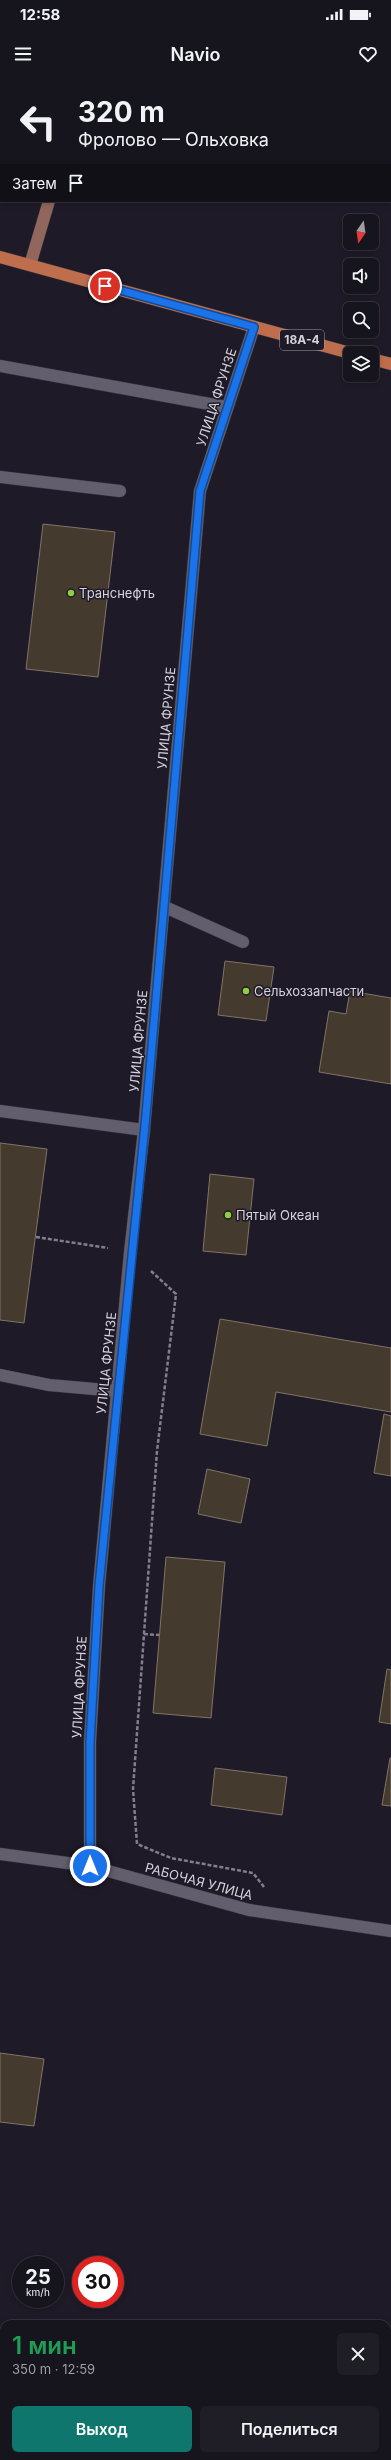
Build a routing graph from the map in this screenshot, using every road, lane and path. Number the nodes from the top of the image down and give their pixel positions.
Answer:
1 (49, 202) edge
2 (0, 257) edge
3 (30, 265) junction
4 (254, 327) junction
5 (343, 351) edge
6 (379, 361) edge
7 (391, 364) edge
8 (0, 366) edge
9 (226, 407) junction
10 (0, 477) edge
11 (120, 491) dead end
12 (165, 907) junction
13 (243, 942) dead end
14 (0, 1111) edge
15 (144, 1130) junction
16 (36, 1237) dead end
17 (130, 1252) junction
18 (0, 1374) edge
19 (117, 1391) junction
20 (144, 1634) junction
21 (159, 1635) dead end
22 (0, 1854) edge
23 (90, 1866) junction
24 (284, 1915) junction
25 (391, 1931) edge

1 - 3 street
2 - 3 main road, 18А-4
3 - 4 main road, 18А-4
4 - 5 main road, 18А-4
4 - 9 street, УЛИЦА ФРУНЗЕ
6 - 7 main road
8 - 9 street
9 - 12 street, УЛИЦА ФРУНЗЕ
10 - 11 street
12 - 13 street
12 - 15 street, УЛИЦА ФРУНЗЕ
14 - 15 street
15 - 17 street, УЛИЦА ФРУНЗЕ
16 - 17 path
17 - 19 street, УЛИЦА ФРУНЗЕ
17 - 20 path
18 - 19 street
19 - 23 street, УЛИЦА ФРУНЗЕ
20 - 21 path
20 - 24 path
22 - 23 street, РАБОЧАЯ УЛИЦА
23 - 24 street, РАБОЧАЯ УЛИЦА
24 - 25 street, РАБОЧАЯ УЛИЦА

